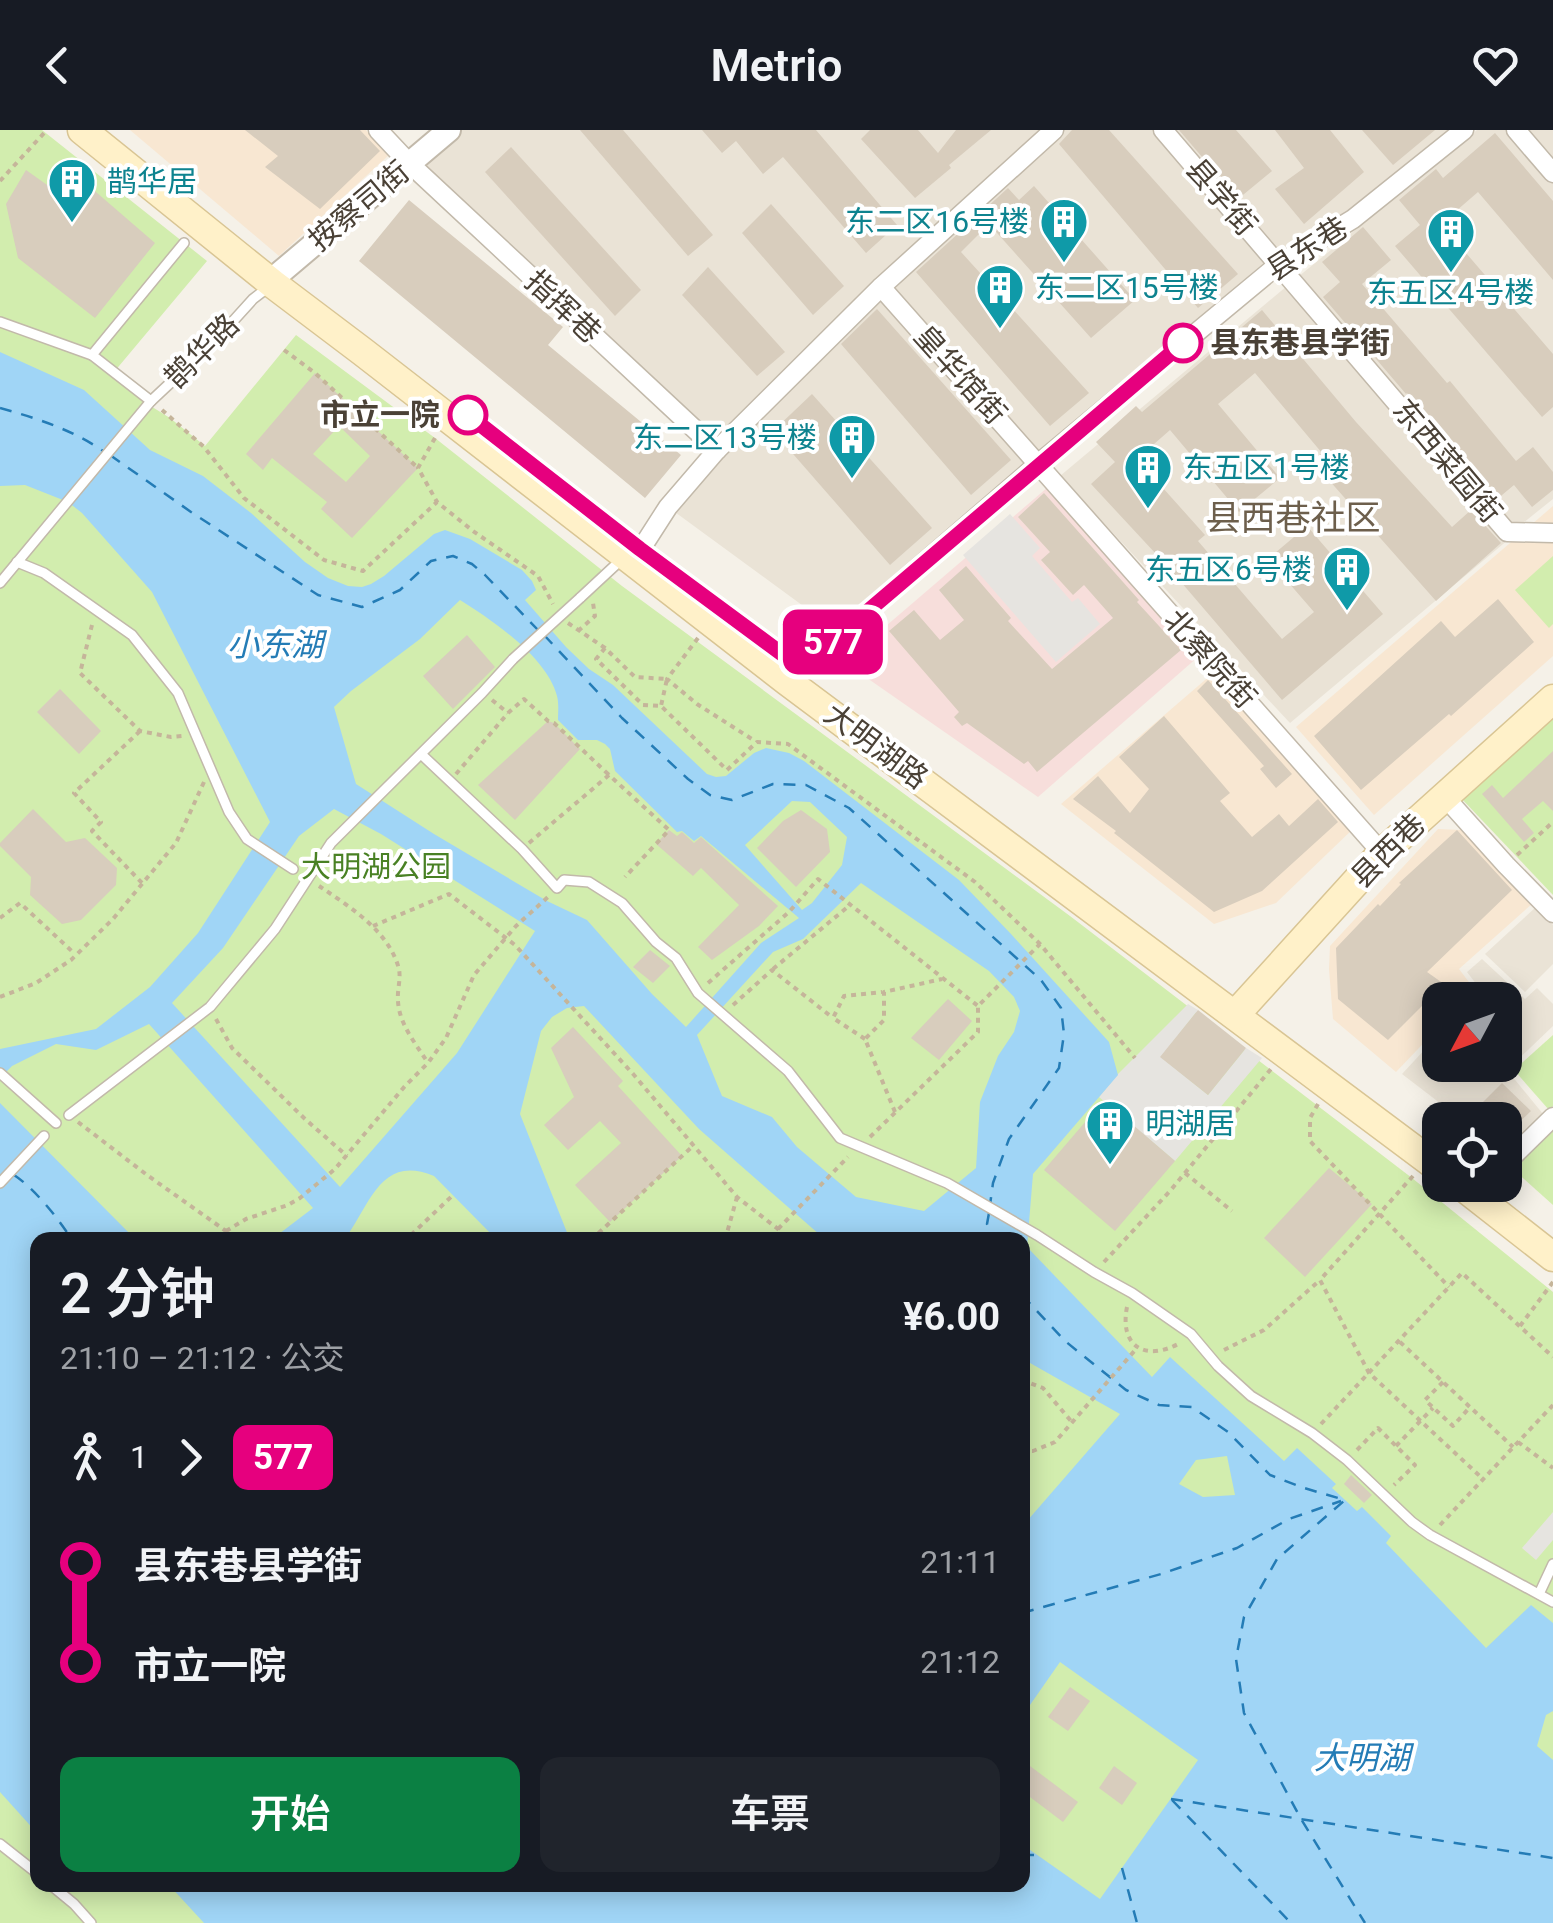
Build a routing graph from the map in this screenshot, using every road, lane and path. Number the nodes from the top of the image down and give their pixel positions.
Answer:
1 (82, 130) edge
2 (106, 130) edge
3 (378, 130) edge
4 (449, 130) edge
5 (1054, 130) edge
6 (1163, 130) edge
7 (1464, 130) edge
8 (1516, 130) edge
9 (45, 132) dead end
10 (409, 163) junction
11 (1553, 173) edge
12 (0, 182) edge
13 (184, 243) dead end
14 (1279, 264) junction
15 (274, 281) junction
16 (881, 287) junction
17 (0, 322) edge
18 (284, 350) dead end
19 (92, 355) junction
20 (151, 401) junction
21 (436, 438) dead end
22 (717, 450) junction
23 (1038, 464) junction
24 (418, 468) junction
25 (437, 502) junction
26 (1553, 533) edge
27 (633, 553) junction
28 (18, 562) junction
29 (0, 583) edge
30 (591, 588) junction
31 (546, 595) dead end
32 (96, 609) junction
33 (564, 618) dead end
34 (578, 632) junction
35 (698, 638) dead end
36 (605, 648) junction
37 (627, 671) junction
38 (794, 675) junction
39 (616, 680) junction
40 (666, 680) junction
41 (482, 693) junction
42 (1553, 699) edge
43 (660, 706) junction
44 (508, 712) junction
45 (140, 730) junction
46 (196, 734) junction
47 (757, 742) junction
48 (421, 754) junction
49 (211, 767) junction
50 (609, 774) junction
51 (449, 782) junction
52 (1444, 796) junction
53 (1553, 822) edge
54 (522, 850) junction
55 (1382, 854) junction
56 (1506, 865) junction
57 (294, 869) dead end
58 (308, 878) junction
59 (625, 878) dead end
60 (142, 883) junction
61 (549, 896) dead end
62 (850, 905) junction
63 (1553, 912) edge
64 (0, 918) edge
65 (373, 926) junction
66 (505, 937) junction
67 (1040, 944) junction
68 (76, 955) junction
69 (772, 970) junction
70 (942, 980) junction
71 (884, 992) junction
72 (699, 994) junction
73 (0, 997) edge
74 (978, 1006) junction
75 (210, 1007) junction
76 (1240, 1010) junction
77 (723, 1014) junction
78 (834, 1018) junction
79 (865, 1038) junction
80 (1135, 1058) dead end
81 (428, 1063) junction
82 (1273, 1066) dead end
83 (0, 1073) edge
84 (1318, 1102) dead end
85 (895, 1112) junction
86 (68, 1114) joint
87 (1553, 1117) edge
88 (56, 1123) dead end
89 (44, 1136) dead end
90 (1422, 1138) edge
91 (694, 1145) junction
92 (860, 1147) junction
93 (1522, 1147) edge
94 (346, 1156) junction
95 (837, 1166) dead end
96 (1422, 1166) edge
97 (1185, 1172) junction
98 (1422, 1176) edge
99 (0, 1183) edge
100 (452, 1196) dead end
101 (738, 1197) junction
102 (1482, 1202) edge
103 (1509, 1202) edge
104 (1232, 1211) dead end
105 (1380, 1213) junction
106 (778, 1229) junction
107 (226, 1231) joint
108 (414, 1232) edge
109 (600, 1232) edge
110 (727, 1232) edge
111 (780, 1232) edge
112 (1553, 1238) edge
113 (1553, 1258) edge
114 (1094, 1272) junction
115 (1320, 1280) junction
116 (1553, 1282) edge
117 (1449, 1287) junction
118 (1132, 1293) junction
119 (1520, 1326) junction
120 (1191, 1334) junction
121 (1399, 1341) junction
122 (1137, 1348) junction
123 (1210, 1357) junction
124 (1553, 1357) edge
125 (1369, 1373) junction
126 (1442, 1382) junction
127 (1030, 1383) edge
128 (1553, 1405) edge
129 (1434, 1408) junction
130 (1470, 1408) junction
131 (1420, 1421) junction
132 (1072, 1422) junction
133 (1312, 1434) junction
134 (1516, 1445) junction
135 (1396, 1446) junction
136 (1030, 1450) edge
137 (1347, 1460) junction
138 (1553, 1468) edge
139 (1484, 1480) junction
140 (1384, 1496) junction
141 (1430, 1535) junction
142 (1553, 1564) edge
143 (1539, 1594) junction
144 (1553, 1602) edge
145 (0, 1844) edge
146 (30, 1868) edge
147 (59, 1892) edge
148 (91, 1923) edge

1 - 15 main road, 大明湖路
2 - 15 main road, 大明湖路
3 - 10 street, 指挥巷
4 - 10 street, 按察司街
5 - 16 street
6 - 14 street, 县学街
7 - 14 street, 县东巷
8 - 11 street
9 - 12 path
10 - 15 street, 按察司街
10 - 22 street, 指挥巷
13 - 19 lane
14 - 23 street, 县东巷
14 - 26 street, 东西菜园街
15 - 20 lane, 鹊华路
15 - 27 main road, 大明湖路
16 - 22 street
16 - 23 street, 皇华馆街
17 - 19 lane
18 - 24 path
19 - 20 lane
20 - 25 path
20 - 28 lane, 鹊华路
21 - 24 path
22 - 27 street
23 - 38 street, 县东巷
23 - 55 street, 北察院街
24 - 25 path
25 - 31 path
27 - 30 lane
27 - 38 main road, 大明湖路
28 - 29 lane
28 - 32 lane
30 - 34 path
30 - 41 lane, bridge
32 - 45 path
32 - 46 lane
33 - 34 path
34 - 36 path
35 - 40 path
36 - 37 path
36 - 39 path
37 - 39 path
37 - 40 path
38 - 76 main road, 大明湖路
39 - 43 path
40 - 43 path
40 - 47 path
41 - 44 path
41 - 48 lane
42 - 52 main road, 县西巷
43 - 47 path
44 - 50 path
44 - 51 path
45 - 46 path
45 - 60 path
46 - 49 lane
47 - 67 path
48 - 51 lane
48 - 58 lane
49 - 57 lane
49 - 60 path
50 - 54 path
50 - 59 path
51 - 54 lane
52 - 55 main road, 县西巷
52 - 56 street
53 - 56 path
54 - 72 lane
55 - 76 main road, 县西巷
56 - 63 street
58 - 65 path
58 - 75 lane
60 - 68 path
61 - 66 path
62 - 69 path
62 - 70 path
62 - 72 path
64 - 68 path
65 - 66 path
65 - 81 path
66 - 81 path
66 - 91 path
67 - 74 path
67 - 80 path
68 - 73 path
69 - 77 path
69 - 78 path
70 - 71 path
70 - 74 path
71 - 78 path
71 - 79 path
72 - 77 lane
74 - 85 path
75 - 86 lane
75 - 94 path
76 - 90 main road, 大明湖路
76 - 96 main road, 大明湖路
77 - 92 lane
78 - 79 path
79 - 85 path
81 - 94 path
82 - 97 path
83 - 88 lane
84 - 105 path
85 - 92 path
86 - 107 path
87 - 93 street
89 - 99 lane
91 - 101 path
91 - 109 path
92 - 114 lane
94 - 107 path
95 - 106 path
97 - 104 path
97 - 114 path
98 - 105 path
100 - 108 path
101 - 106 path
101 - 110 path
102 - 113 main road
103 - 112 main road
105 - 115 path
105 - 117 path
106 - 111 path
114 - 118 lane
115 - 123 path
115 - 125 path
116 - 119 path
117 - 119 path
117 - 121 path
118 - 120 lane
118 - 122 path
119 - 124 path
120 - 122 path
120 - 123 lane
121 - 125 path
121 - 126 path
122 - 132 path
123 - 133 lane
125 - 131 path
125 - 133 path
126 - 129 path
126 - 130 path
127 - 132 path
128 - 134 path
129 - 130 path
129 - 131 path
130 - 134 path
131 - 135 path
131 - 139 path
132 - 136 path
133 - 137 lane
134 - 138 path
134 - 139 path
135 - 137 path
135 - 140 path
137 - 140 lane
139 - 141 path
140 - 141 lane
141 - 143 lane
142 - 143 lane
143 - 144 lane
145 - 146 lane
147 - 148 lane

